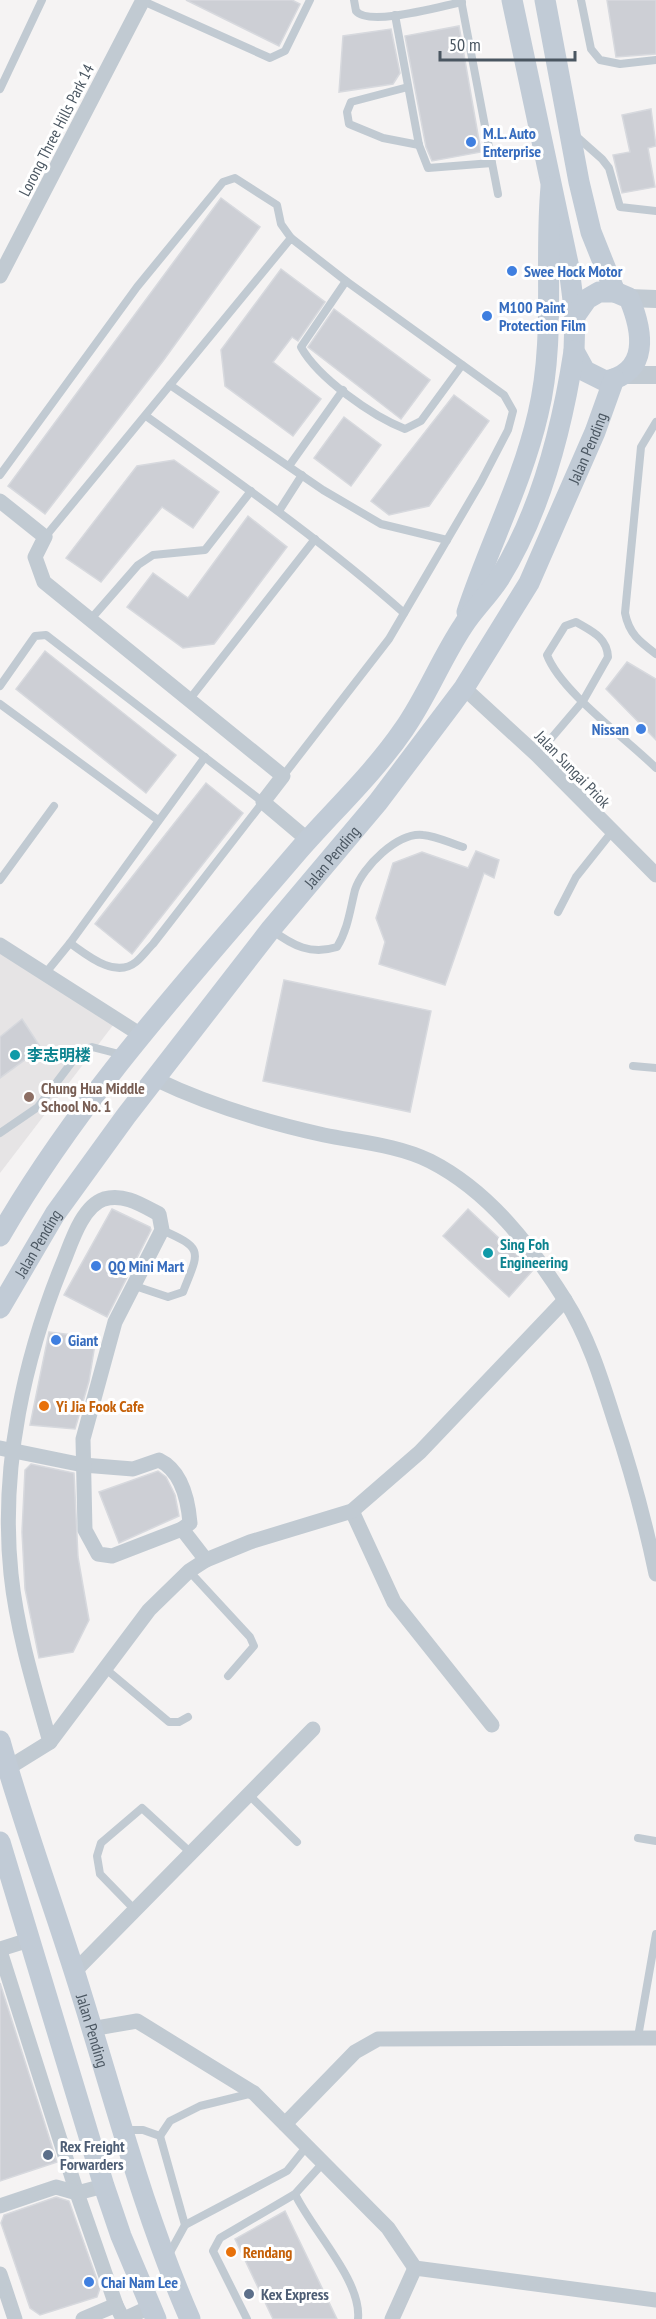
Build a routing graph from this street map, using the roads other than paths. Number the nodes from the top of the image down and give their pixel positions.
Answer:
1 (42, 0) edge
2 (143, 0) edge
3 (310, 0) edge
4 (354, 0) edge
5 (512, 0) edge
6 (545, 0) edge
7 (581, 0) edge
8 (461, 1) edge
9 (395, 15) junction
10 (656, 60) edge
11 (408, 87) junction
12 (0, 89) edge
13 (570, 132) junction
14 (419, 146) junction
15 (492, 163) junction
16 (551, 187) junction
17 (498, 194) dead end
18 (656, 211) edge
19 (291, 238) junction
20 (2, 269) edge
21 (346, 281) junction
22 (622, 295) junction
23 (656, 299) edge
24 (575, 315) junction
25 (574, 351) junction
26 (462, 365) junction
27 (656, 375) edge
28 (620, 377) junction
29 (170, 385) junction
30 (343, 390) junction
31 (146, 416) junction
32 (656, 422) edge
33 (289, 466) junction
34 (0, 475) edge
35 (302, 475) junction
36 (251, 491) junction
37 (0, 501) edge
38 (279, 511) junction
39 (45, 537) junction
40 (315, 539) junction
41 (447, 540) junction
42 (404, 613) junction
43 (90, 620) junction
44 (462, 626) junction
45 (656, 654) edge
46 (0, 686) edge
47 (464, 688) junction
48 (189, 700) junction
49 (583, 701) junction
50 (0, 704) edge
51 (537, 755) junction
52 (205, 757) junction
53 (656, 768) edge
54 (284, 776) junction
55 (263, 802) junction
56 (54, 806) dead end
57 (158, 820) junction
58 (611, 832) junction
59 (308, 840) junction
60 (463, 847) dead end
61 (655, 873) edge
62 (0, 880) edge
63 (558, 912) dead end
64 (271, 929) junction
65 (70, 943) junction
66 (0, 945) edge
67 (44, 975) junction
68 (141, 1035) junction
69 (124, 1055) junction
70 (633, 1066) dead end
71 (656, 1068) edge
72 (155, 1079) junction
73 (0, 1133) edge
74 (65, 1200) junction
75 (85, 1218) junction
76 (162, 1230) junction
77 (0, 1236) edge
78 (135, 1286) junction
79 (565, 1300) junction
80 (0, 1308) edge
81 (6, 1449) edge
82 (83, 1465) junction
83 (352, 1511) junction
84 (182, 1529) junction
85 (206, 1560) junction
86 (189, 1571) junction
87 (656, 1574) edge
88 (107, 1670) junction
89 (228, 1676) dead end
90 (188, 1717) dead end
91 (492, 1725) dead end
92 (313, 1729) dead end
93 (0, 1741) edge
94 (50, 1742) junction
95 (8, 1768) junction
96 (249, 1795) junction
97 (638, 1838) dead end
98 (656, 1840) edge
99 (0, 1842) edge
100 (297, 1842) dead end
101 (191, 1853) junction
102 (135, 1910) junction
103 (656, 1934) edge
104 (29, 1940) junction
105 (0, 1950) edge
106 (74, 1972) junction
107 (91, 2030) junction
108 (638, 2037) junction
109 (656, 2038) edge
110 (254, 2093) junction
111 (285, 2124) junction
112 (121, 2131) junction
113 (160, 2136) junction
114 (307, 2146) junction
115 (324, 2163) junction
116 (104, 2186) junction
117 (77, 2193) junction
118 (295, 2194) junction
119 (0, 2206) edge
120 (185, 2225) junction
121 (165, 2262) junction
122 (415, 2268) junction
123 (0, 2274) edge
124 (656, 2300) edge
125 (116, 2305) junction
126 (153, 2313) edge
127 (15, 2319) edge
128 (83, 2319) edge
129 (124, 2319) edge
130 (190, 2319) edge
131 (247, 2319) edge
132 (358, 2319) edge
133 (392, 2319) edge

1 - 12 lane
2 - 3 lane
2 - 20 street, Lorong Three Hills Park 14
4 - 9 lane
5 - 16 main road
6 - 13 main road
7 - 10 lane
8 - 9 lane
8 - 15 lane
9 - 11 lane
11 - 14 lane
11 - 14 lane
13 - 18 lane
13 - 22 main road
14 - 15 lane
15 - 17 lane
16 - 24 main road
16 - 44 main road
19 - 21 lane
19 - 29 lane
19 - 34 lane
21 - 26 lane
21 - 30 lane
22 - 23 street
22 - 24 main road
22 - 28 main road
24 - 25 main road
25 - 28 main road
25 - 44 main road, Jalan Pending
26 - 30 lane
26 - 41 lane
27 - 28 street
28 - 47 main road, Jalan Pending
29 - 31 lane
29 - 33 lane
30 - 33 lane
31 - 36 lane
31 - 39 lane
32 - 45 lane
33 - 35 lane
35 - 38 lane
35 - 41 lane
36 - 38 lane
36 - 43 lane
37 - 39 street
38 - 40 lane
39 - 43 street
40 - 42 lane
40 - 48 lane
41 - 42 lane
42 - 54 lane
43 - 48 street
44 - 59 main road, Jalan Pending
46 - 52 lane
47 - 51 street, Jalan Sungai Priok
47 - 64 main road, Jalan Pending
48 - 54 street
49 - 49 lane
49 - 51 lane
49 - 53 lane
50 - 57 lane
51 - 58 street, Jalan Sungai Priok
52 - 55 lane
52 - 57 lane
54 - 55 street
55 - 59 street
55 - 65 lane
56 - 62 lane
57 - 65 lane
58 - 61 street, Jalan Sungai Priok
58 - 63 lane
59 - 68 main road, Jalan Pending
60 - 64 lane
64 - 72 main road, Jalan Pending
65 - 67 lane
66 - 67 street
67 - 68 street
68 - 69 main road, Jalan Pending
69 - 73 lane
69 - 77 main road, Jalan Pending
70 - 71 lane
72 - 74 main road, Jalan Pending
72 - 79 street
74 - 75 street
74 - 80 main road, Jalan Pending
75 - 76 street
75 - 81 street
76 - 78 street
76 - 78 lane
78 - 82 street
79 - 83 street
79 - 87 street
81 - 82 street
81 - 94 street
82 - 84 street
82 - 84 street
83 - 85 street
83 - 91 street
84 - 85 street
85 - 86 street
86 - 88 street
86 - 89 lane
88 - 90 lane
88 - 94 street
92 - 96 street
93 - 95 main road, Jalan Pending
94 - 95 street
95 - 106 main road, Jalan Pending
96 - 100 lane
96 - 101 street
97 - 98 lane
99 - 104 main road, Jalan Pending
101 - 102 street
101 - 102 lane
102 - 106 street
103 - 108 lane
104 - 105 street
104 - 116 main road, Jalan Pending
105 - 117 street
106 - 107 main road, Jalan Pending
107 - 110 street
107 - 112 main road, Jalan Pending
108 - 109 street
108 - 111 street
110 - 111 street
110 - 113 lane
111 - 114 street
112 - 113 lane
112 - 121 main road, Jalan Pending
113 - 120 lane
114 - 115 street
114 - 120 lane
115 - 118 lane
115 - 122 street
116 - 117 street
116 - 126 main road, Jalan Pending
117 - 119 street
117 - 125 street
118 - 131 lane
118 - 132 lane
120 - 121 lane
121 - 130 main road, Jalan Pending
122 - 124 street
122 - 133 street
123 - 127 street
125 - 128 street
125 - 129 street
126 - 129 street

